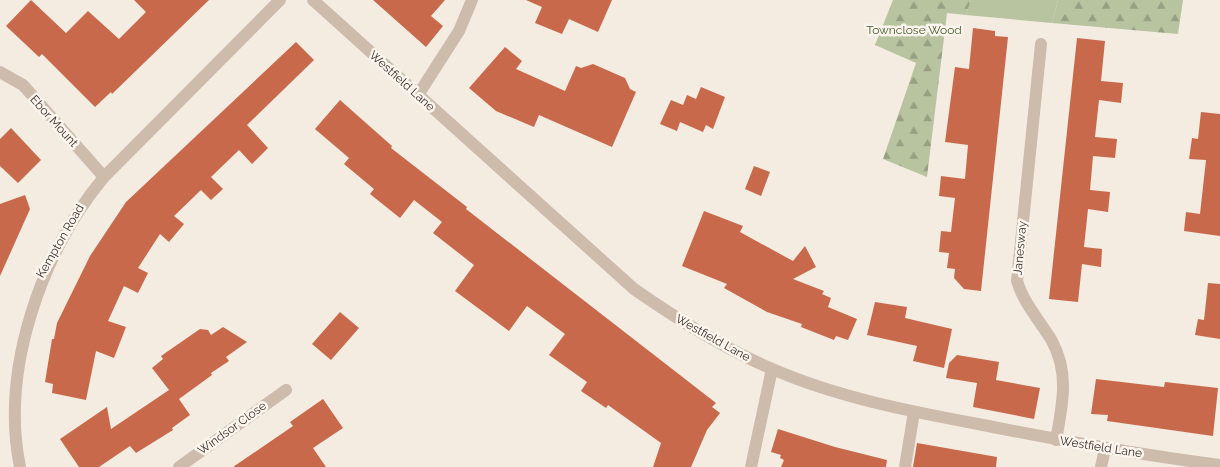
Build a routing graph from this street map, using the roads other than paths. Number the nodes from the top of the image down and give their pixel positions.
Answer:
1 (280, 0) edge
2 (313, 0) edge
3 (472, 0) edge
4 (1041, 44) dead end
5 (0, 72) edge
6 (418, 95) junction
7 (104, 177) junction
8 (772, 369) junction
9 (286, 390) dead end
10 (914, 412) junction
11 (1056, 440) junction
12 (1105, 449) junction
13 (1220, 465) edge
14 (20, 467) edge
15 (179, 467) edge
16 (751, 467) edge
17 (905, 467) edge
18 (1101, 467) edge

1 - 7 street, Kempton Road
2 - 6 street, Westfield Lane
3 - 6 street
4 - 11 street, Janesway
5 - 7 street, Ebor Mount
6 - 8 street, Westfield Lane
7 - 14 street, Kempton Road
8 - 10 street, Westfield Lane
8 - 16 street
9 - 15 street, Windsor Close
10 - 11 street, Westfield Lane
10 - 17 street
11 - 12 street, Westfield Lane
12 - 13 street, Westfield Lane
12 - 18 street

